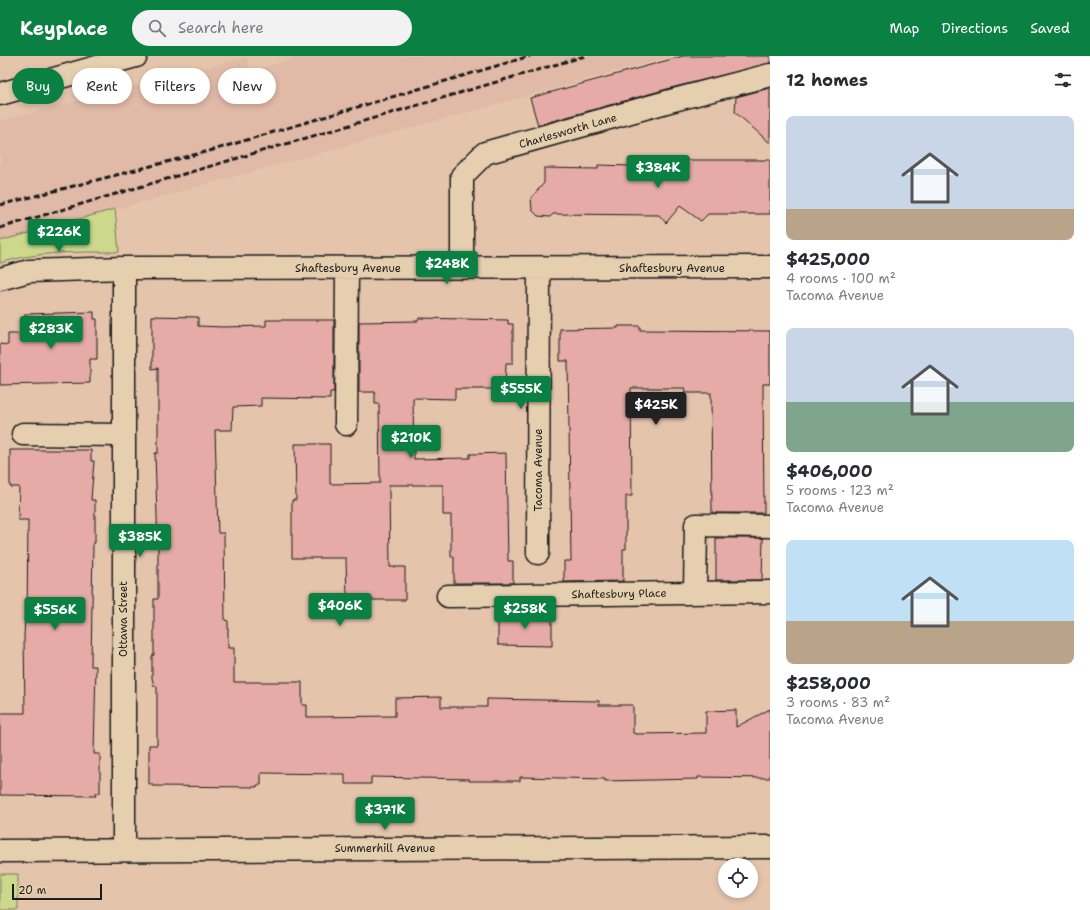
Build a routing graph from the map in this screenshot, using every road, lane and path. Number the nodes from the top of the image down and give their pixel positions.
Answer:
1 (136, 56) edge
2 (770, 75) edge
3 (0, 94) edge
4 (770, 267) edge
5 (124, 268) junction
6 (462, 268) junction
7 (539, 268) junction
8 (347, 269) junction
9 (0, 279) edge
10 (346, 424) dead end
11 (23, 434) dead end
12 (122, 435) junction
13 (770, 526) edge
14 (538, 553) dead end
15 (770, 592) edge
16 (695, 593) junction
17 (448, 596) dead end
18 (770, 847) edge
19 (124, 849) junction
20 (0, 851) edge

1 - 3 street
2 - 6 street, Charlesworth Lane
4 - 7 street, Shaftesbury Avenue
5 - 8 street, Shaftesbury Avenue
5 - 9 street, Shaftesbury Avenue
5 - 12 street, Ottawa Street
6 - 7 street, Shaftesbury Avenue
6 - 8 street, Shaftesbury Avenue
7 - 14 street, Tacoma Avenue
8 - 10 street
11 - 12 street
12 - 19 street, Ottawa Street
13 - 16 street
15 - 16 street, Shaftesbury Place
16 - 17 street, Shaftesbury Place
18 - 19 street, Summerhill Avenue
19 - 20 street, Summerhill Avenue

